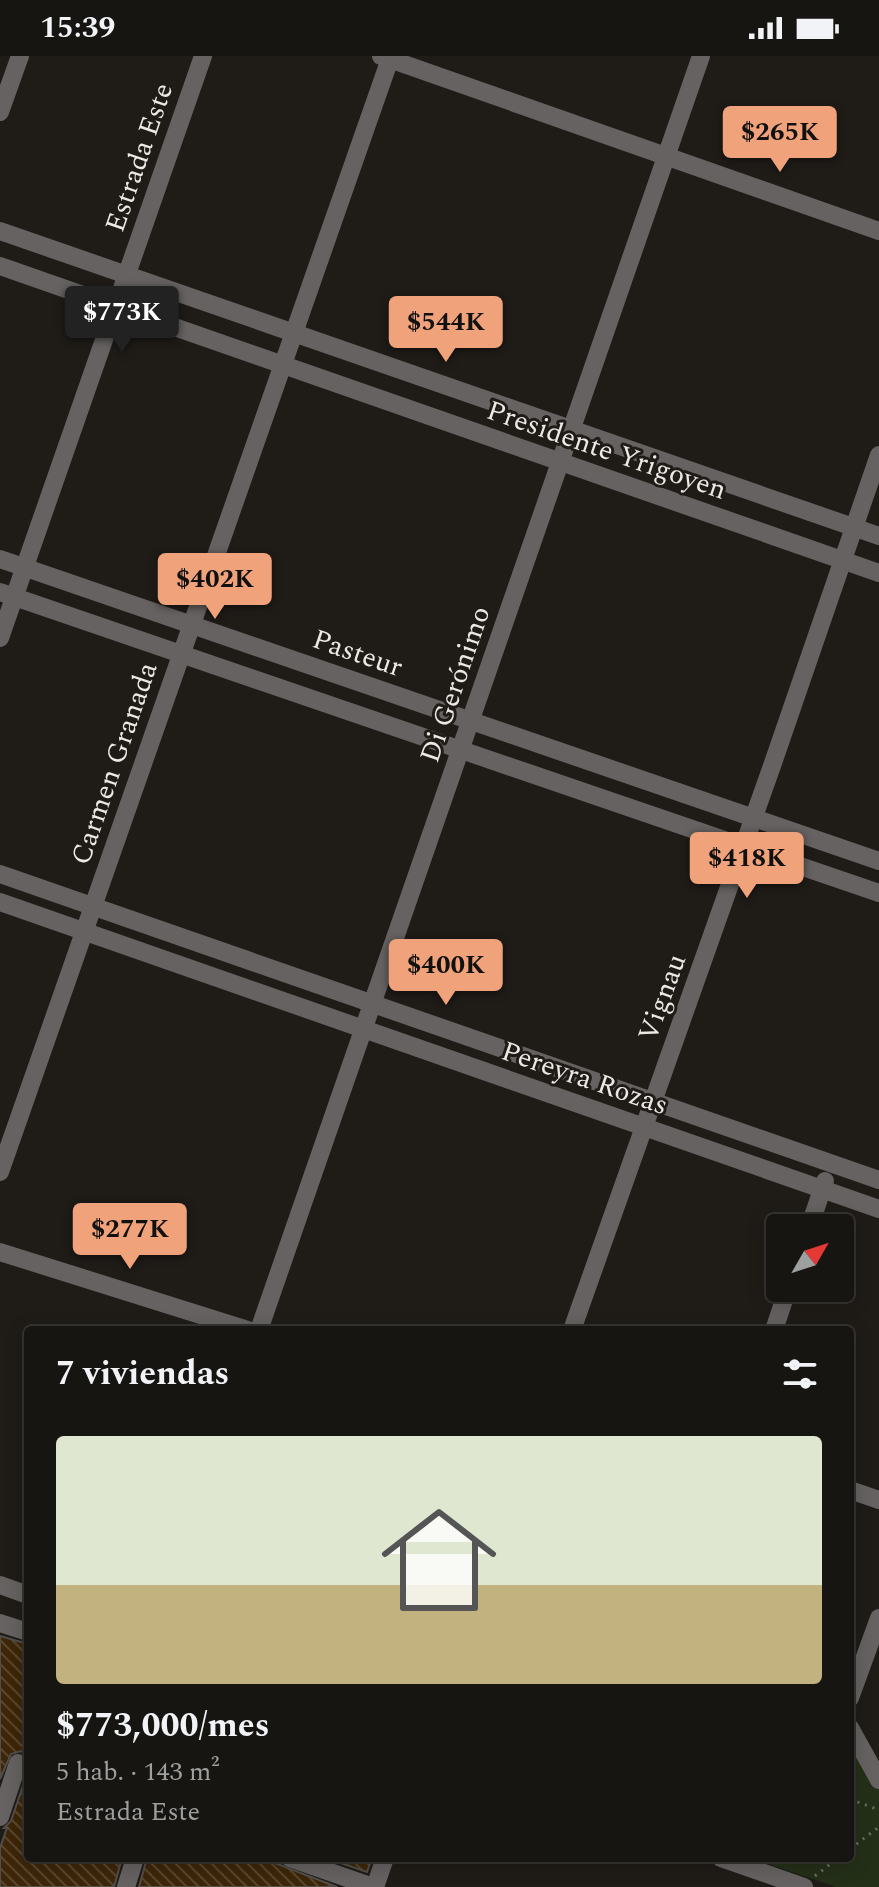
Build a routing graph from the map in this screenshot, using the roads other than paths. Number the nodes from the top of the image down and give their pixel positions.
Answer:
1 (20, 56) edge
2 (203, 56) edge
3 (701, 56) edge
4 (387, 57) edge
5 (0, 112) edge
6 (666, 157) junction
7 (0, 231) edge
8 (879, 231) edge
9 (0, 266) edge
10 (127, 275) junction
11 (116, 307) junction
12 (294, 333) junction
13 (283, 365) junction
14 (572, 430) junction
15 (879, 455) edge
16 (560, 462) junction
17 (854, 528) junction
18 (879, 536) edge
19 (0, 559) edge
20 (843, 560) junction
21 (25, 568) junction
22 (879, 573) edge
23 (7, 594) edge
24 (191, 625) junction
25 (0, 638) edge
26 (181, 653) junction
27 (471, 721) junction
28 (461, 749) junction
29 (754, 818) junction
30 (744, 845) junction
31 (879, 861) edge
32 (0, 874) edge
33 (879, 893) edge
34 (0, 902) edge
35 (93, 907) junction
36 (84, 932) junction
37 (372, 1004) junction
38 (364, 1029) junction
39 (653, 1101) junction
40 (644, 1127) junction
41 (832, 1163) junction
42 (0, 1172) edge
43 (879, 1180) edge
44 (822, 1189) junction
45 (879, 1209) edge
46 (814, 1214) edge
47 (0, 1252) edge
48 (783, 1302) edge
49 (235, 1326) edge
50 (260, 1326) edge
51 (573, 1326) edge
52 (775, 1326) edge
53 (854, 1491) edge
54 (879, 1500) edge
55 (0, 1585) edge
56 (24, 1594) edge
57 (879, 1618) edge
58 (0, 1623) edge
59 (24, 1631) edge
60 (854, 1687) edge
61 (854, 1735) edge
62 (0, 1756) edge
63 (23, 1764) edge
64 (879, 1780) edge
65 (0, 1817) edge
66 (134, 1862) edge
67 (302, 1862) edge
68 (383, 1862) edge
69 (734, 1862) edge
70 (806, 1885) edge
71 (126, 1887) edge
72 (374, 1887) edge

1 - 5 street
2 - 10 street, Estrada Este
3 - 6 street, Di Gerónimo
4 - 6 street
4 - 12 street, Carmen Granada
6 - 8 street
6 - 14 street, Di Gerónimo
7 - 10 street, Presidente Yrigoyen
9 - 11 street, Presidente Yrigoyen
10 - 11 street, Estrada Este
10 - 12 street, Presidente Yrigoyen
11 - 13 street, Presidente Yrigoyen
11 - 21 street, Estrada Este
12 - 13 street, Carmen Granada
12 - 14 street, Presidente Yrigoyen
13 - 16 street, Presidente Yrigoyen
13 - 24 street, Carmen Granada
14 - 16 street, Di Gerónimo
14 - 17 street, Presidente Yrigoyen
15 - 17 street, Vignau
16 - 20 street, Presidente Yrigoyen
16 - 27 street, Di Gerónimo
17 - 18 street, Presidente Yrigoyen
17 - 20 street, Vignau
19 - 21 street, Pasteur
20 - 22 street, Presidente Yrigoyen
20 - 29 street, Vignau
21 - 23 street, Estrada Este
21 - 24 street, Pasteur
23 - 25 street, Estrada Este
23 - 26 street, Pasteur
24 - 26 street, Carmen Granada
24 - 27 street, Pasteur
26 - 28 street, Pasteur
26 - 35 street, Carmen Granada
27 - 28 street, Di Gerónimo
27 - 29 street, Pasteur
28 - 30 street, Pasteur
28 - 37 street, Di Gerónimo
29 - 30 street, Vignau
29 - 31 street, Pasteur
30 - 33 street, Pasteur
30 - 39 street, Vignau
32 - 35 street, Pereyra Rozas
34 - 36 street, Pereyra Rozas
35 - 36 street, Carmen Granada
35 - 37 street, Pereyra Rozas
36 - 38 street, Pereyra Rozas
36 - 42 street, Carmen Granada
37 - 38 street, Di Gerónimo
37 - 39 street, Pereyra Rozas
38 - 40 street, Pereyra Rozas
38 - 50 street, Di Gerónimo
39 - 40 street, Vignau
39 - 41 street, Pereyra Rozas
40 - 44 street, Pereyra Rozas
40 - 51 street, Vignau
41 - 43 street, Pereyra Rozas
41 - 44 street
44 - 45 street, Pereyra Rozas
44 - 46 street
47 - 49 street
48 - 52 street
53 - 54 street
55 - 56 street
57 - 60 street
58 - 59 street
61 - 64 street
62 - 63 street
63 - 65 street
66 - 71 street
67 - 72 street
68 - 72 street
69 - 70 street

